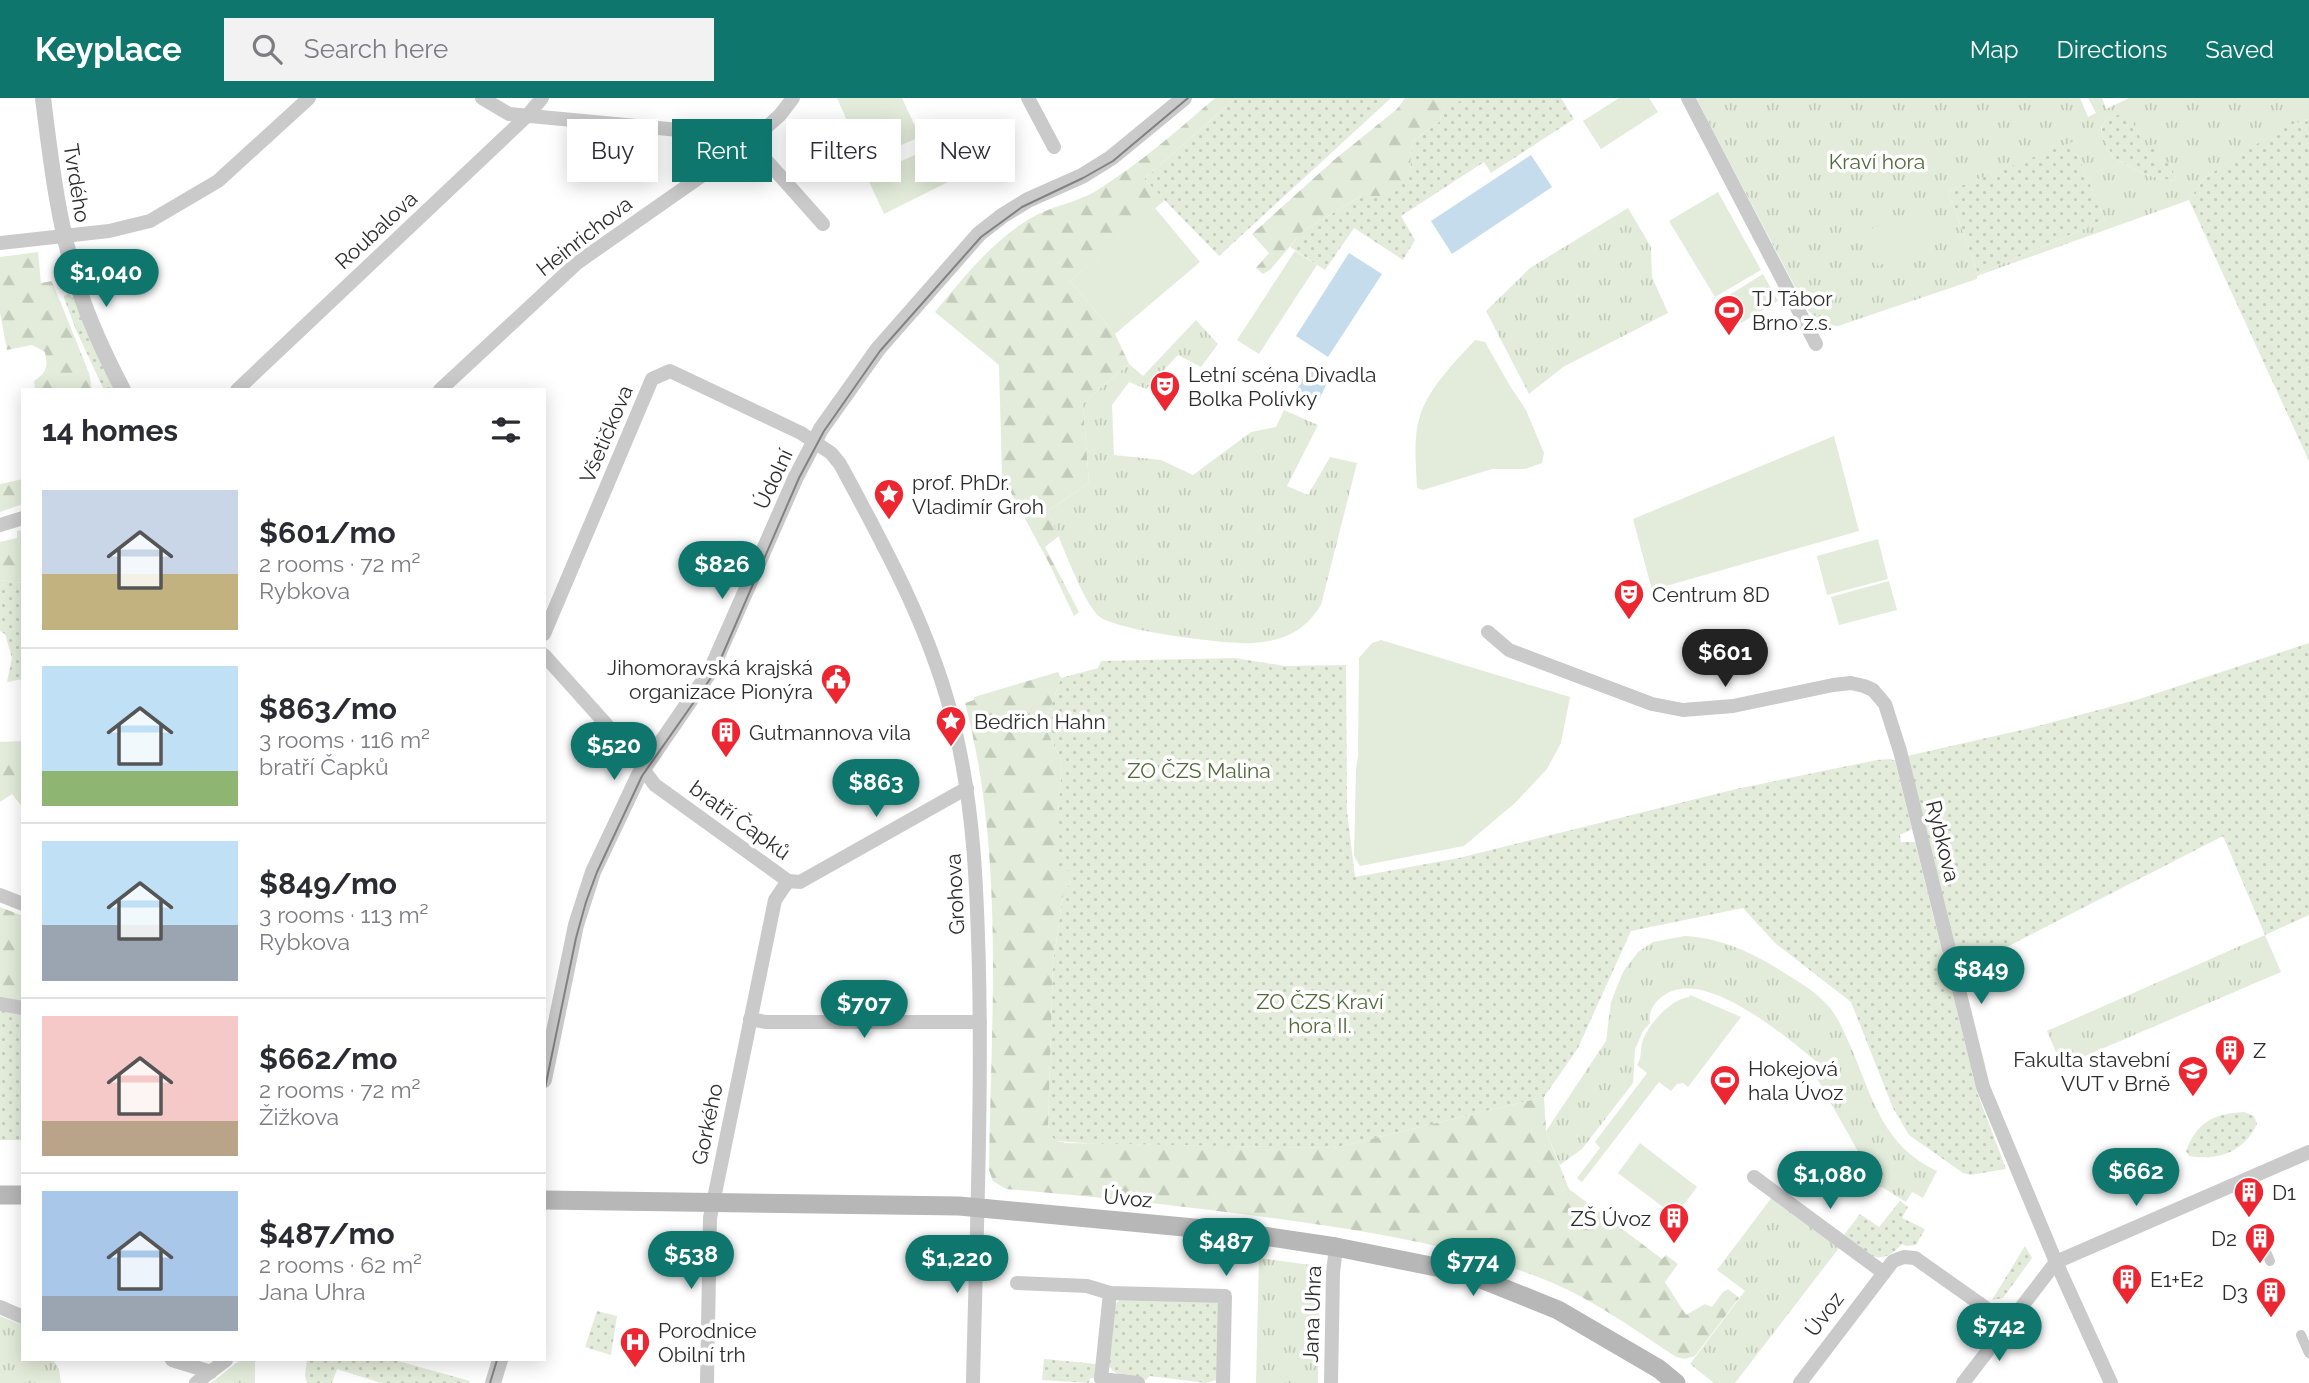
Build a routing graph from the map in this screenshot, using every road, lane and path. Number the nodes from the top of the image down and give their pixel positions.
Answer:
1 (43, 98) edge
2 (309, 98) edge
3 (482, 98) edge
4 (542, 98) edge
5 (793, 98) edge
6 (1028, 98) edge
7 (1184, 98) edge
8 (1688, 98) edge
9 (527, 116) junction
10 (772, 122) edge
11 (672, 129) edge
12 (1054, 147) dead end
13 (772, 167) edge
14 (693, 182) edge
15 (823, 224) dead end
16 (64, 237) junction
17 (0, 243) edge
18 (1816, 344) dead end
19 (122, 388) edge
20 (239, 388) edge
21 (442, 388) edge
22 (814, 442) junction
23 (21, 519) edge
24 (0, 525) edge
25 (546, 629) edge
26 (1488, 632) dead end
27 (546, 657) edge
28 (642, 768) junction
29 (967, 788) junction
30 (788, 881) junction
31 (0, 895) edge
32 (21, 903) edge
33 (0, 1004) edge
34 (21, 1008) edge
35 (750, 1019) junction
36 (980, 1022) junction
37 (546, 1070) edge
38 (2309, 1152) edge
39 (1754, 1177) dead end
40 (0, 1195) edge
41 (21, 1195) edge
42 (546, 1200) edge
43 (712, 1202) junction
44 (976, 1207) junction
45 (2259, 1236) dead end
46 (1336, 1247) junction
47 (2270, 1261) dead end
48 (2056, 1262) junction
49 (1884, 1273) junction
50 (1017, 1283) dead end
51 (1110, 1293) junction
52 (0, 1307) edge
53 (21, 1316) edge
54 (2007, 1323) junction
55 (2301, 1335) dead end
56 (2309, 1353) edge
57 (176, 1361) edge
58 (225, 1361) edge
59 (500, 1361) edge
60 (211, 1371) junction
61 (1107, 1381) edge
62 (195, 1383) edge
63 (493, 1383) edge
64 (707, 1383) edge
65 (972, 1383) edge
66 (1138, 1383) edge
67 (1223, 1383) edge
68 (1331, 1383) edge
69 (1676, 1383) edge
70 (1800, 1383) edge
71 (1963, 1383) edge
72 (2110, 1383) edge

1 - 16 street, Tvrdého
2 - 16 street
3 - 9 street
4 - 9 street, Roubalova
5 - 10 street, Heinrichova
6 - 12 street
7 - 22 street, Údolní
8 - 18 street
9 - 11 street
9 - 20 street, Roubalova
13 - 15 street
14 - 21 street, Heinrichova
16 - 17 street
16 - 19 street, Tvrdého
22 - 25 street, Všetičkova
22 - 28 street, Údolní
22 - 29 street, Grohova
23 - 24 street
26 - 48 street, Rybkova
27 - 28 street, bratří Čapků
28 - 30 street, bratří Čapků
28 - 37 street, Údolní
29 - 30 street, bratří Čapků
29 - 36 street, Grohova
30 - 35 street, Gorkého
31 - 32 street
33 - 34 street
35 - 36 street
35 - 43 street, Gorkého
36 - 44 street, Grohova
38 - 48 street
39 - 49 street
40 - 41 main road
42 - 43 main road, Úvoz
43 - 44 main road, Úvoz
43 - 64 street, Gorkého
44 - 46 main road, Úvoz
44 - 65 street, Grohova
45 - 47 street
46 - 68 street, Jana Uhra
46 - 69 main road, Úvoz
48 - 54 street
48 - 72 street, Rybkova
49 - 54 street, Úvoz
49 - 70 street, Úvoz
50 - 51 street
51 - 61 street
51 - 67 street
52 - 53 street
54 - 71 street
55 - 56 street
57 - 60 street
58 - 60 street
59 - 63 street
60 - 62 street
61 - 66 street

